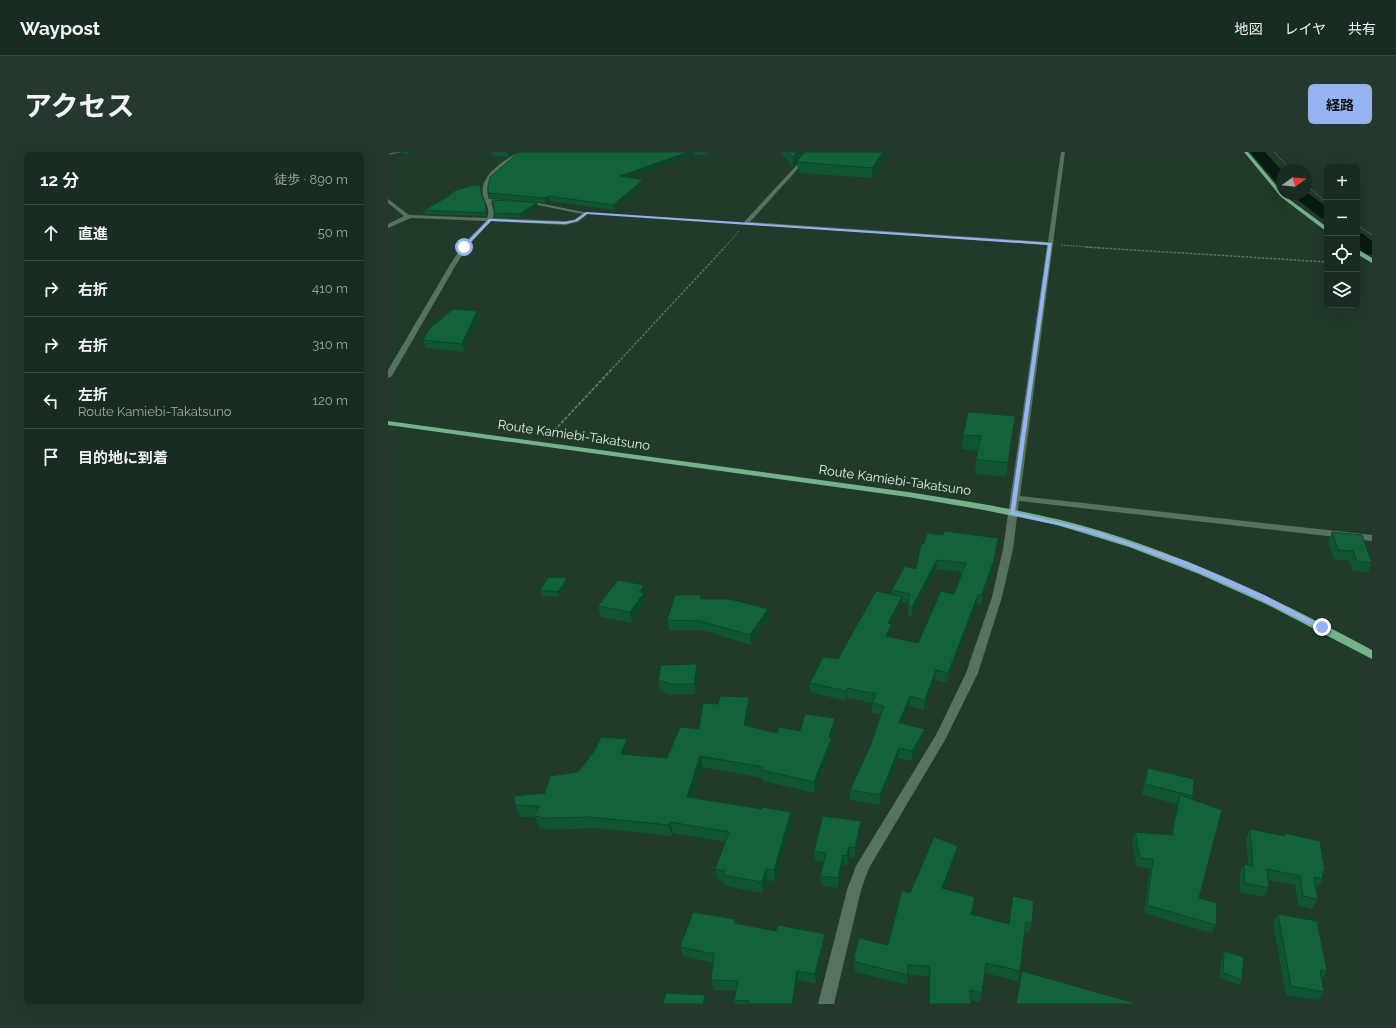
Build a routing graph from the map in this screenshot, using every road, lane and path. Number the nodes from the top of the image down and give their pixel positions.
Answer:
1 (400, 152) edge
2 (522, 152) edge
3 (811, 152) edge
4 (1063, 152) edge
5 (1246, 152) edge
6 (1274, 152) edge
7 (388, 154) edge
8 (1285, 164) edge
9 (1312, 190) edge
10 (388, 200) edge
11 (487, 200) junction
12 (1324, 200) edge
13 (586, 213) junction
14 (407, 216) junction
15 (490, 220) junction
16 (746, 223) junction
17 (388, 226) edge
18 (1360, 227) edge
19 (1324, 228) edge
20 (1372, 235) edge
21 (1050, 244) junction
22 (1360, 253) edge
23 (1372, 261) edge
24 (1324, 262) edge
25 (388, 376) edge
26 (388, 423) edge
27 (542, 444) junction
28 (1015, 498) junction
29 (1012, 513) junction
30 (1372, 538) edge
31 (1372, 656) edge
32 (826, 1004) edge

1 - 7 street
2 - 11 street
3 - 16 street
4 - 21 street
5 - 19 main road
6 - 8 path
9 - 12 path
10 - 14 street
11 - 13 street
11 - 15 street
13 - 15 street
13 - 16 path
14 - 15 street
14 - 17 street
15 - 25 street
16 - 21 street
16 - 27 path
18 - 20 path
21 - 24 path
21 - 28 street
22 - 23 main road
26 - 27 main road, Route Kamiebi-Takatsuno
27 - 29 main road, Route Kamiebi-Takatsuno
28 - 29 street
28 - 30 street
29 - 31 main road, Route Kamiebi-Takatsuno
29 - 32 street

